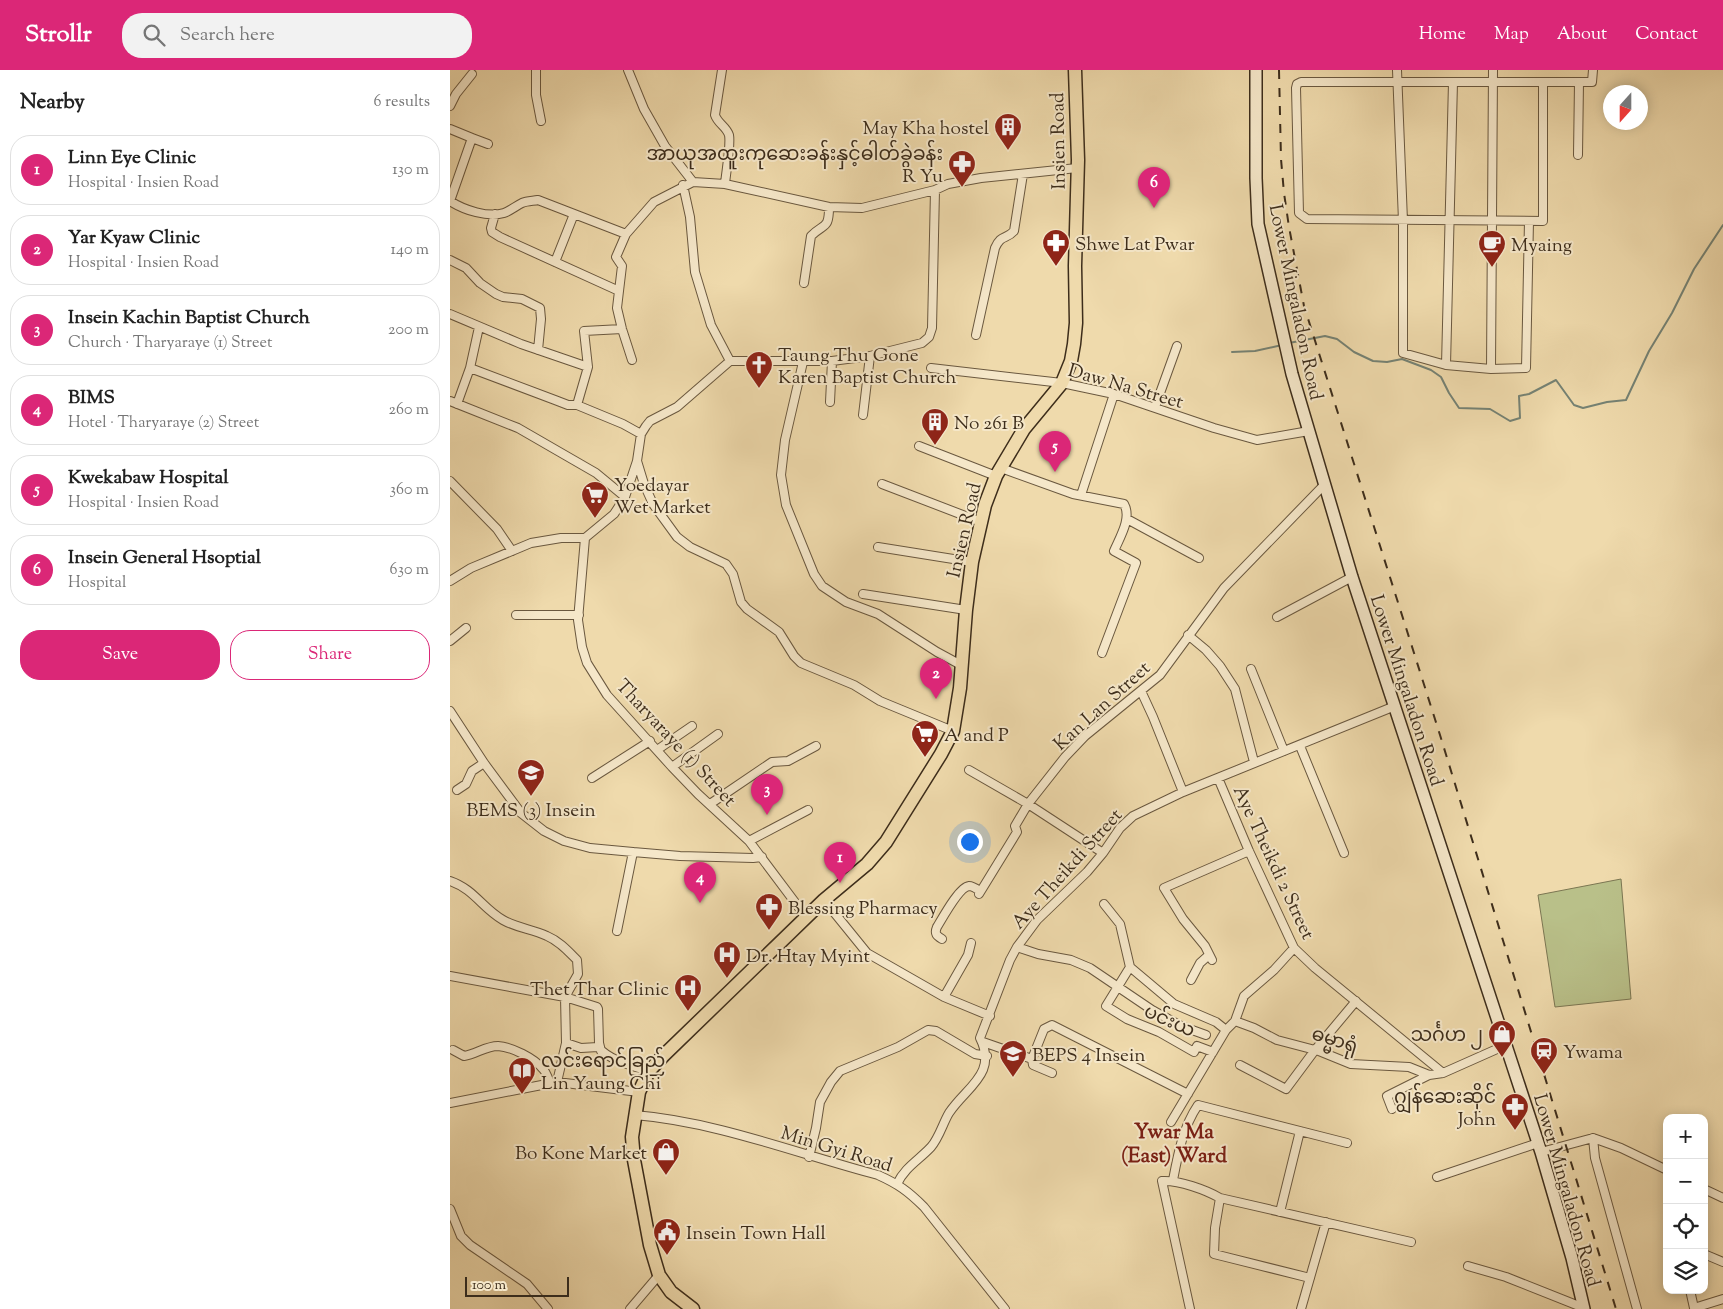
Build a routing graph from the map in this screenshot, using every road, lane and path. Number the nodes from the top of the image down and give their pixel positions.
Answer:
1 (536, 70) edge
2 (628, 70) edge
3 (722, 70) edge
4 (1075, 70) edge
5 (1256, 70) edge
6 (1397, 70) edge
7 (1493, 70) edge
8 (1593, 70) edge
9 (472, 74) dead end
10 (1397, 82) junction
11 (1454, 82) junction
12 (1493, 82) junction
13 (1543, 82) junction
14 (1579, 82) junction
15 (450, 106) edge
16 (541, 121) dead end
17 (450, 129) edge
18 (472, 138) junction
19 (488, 144) dead end
20 (1578, 155) dead end
21 (1077, 168) junction
22 (1023, 174) junction
23 (693, 182) junction
24 (726, 184) junction
25 (683, 185) junction
26 (935, 190) junction
27 (450, 201) edge
28 (829, 207) junction
29 (495, 214) junction
30 (574, 214) junction
31 (1403, 221) junction
32 (1450, 221) junction
33 (1492, 221) junction
34 (1529, 221) junction
35 (626, 234) junction
36 (450, 260) edge
37 (555, 262) junction
38 (804, 283) dead end
39 (619, 291) junction
40 (450, 314) edge
41 (479, 327) junction
42 (622, 329) junction
43 (976, 335) dead end
44 (1177, 346) dead end
45 (538, 350) junction
46 (870, 356) junction
47 (632, 360) dead end
48 (730, 362) junction
49 (803, 362) junction
50 (832, 362) junction
51 (1446, 365) junction
52 (588, 367) junction
53 (470, 368) junction
54 (931, 368) dead end
55 (1491, 369) junction
56 (1062, 383) junction
57 (1114, 394) junction
58 (830, 402) dead end
59 (453, 403) edge
60 (577, 405) junction
61 (1155, 407) junction
62 (863, 415) dead end
63 (1309, 431) junction
64 (641, 434) junction
65 (918, 446) dead end
66 (637, 461) junction
67 (998, 472) junction
68 (450, 481) edge
69 (882, 484) dead end
70 (1325, 484) junction
71 (1081, 495) junction
72 (625, 497) junction
73 (1127, 519) junction
74 (981, 522) junction
75 (585, 538) junction
76 (878, 547) dead end
77 (512, 551) junction
78 (1199, 558) dead end
79 (972, 562) junction
80 (1352, 577) junction
81 (450, 580) edge
82 (863, 594) dead end
83 (966, 610) junction
84 (516, 615) dead end
85 (579, 615) junction
86 (1277, 617) dead end
87 (466, 628) dead end
88 (1188, 635) junction
89 (450, 641) edge
90 (1102, 654) dead end
91 (961, 666) junction
92 (1251, 669) dead end
93 (1141, 691) junction
94 (1395, 706) junction
95 (450, 711) edge
96 (692, 726) dead end
97 (953, 731) junction
98 (718, 734) dead end
99 (650, 741) junction
100 (816, 746) dead end
101 (1300, 746) junction
102 (657, 750) junction
103 (1284, 751) junction
104 (1254, 762) junction
105 (484, 763) junction
106 (672, 767) junction
107 (969, 770) dead end
108 (592, 778) dead end
109 (1218, 778) junction
110 (457, 790) dead end
111 (1183, 792) junction
112 (710, 804) junction
113 (1028, 804) junction
114 (808, 810) dead end
115 (748, 841) junction
116 (1249, 851) junction
117 (633, 852) junction
118 (1103, 853) junction
119 (1344, 853) dead end
120 (762, 857) junction
121 (450, 881) edge
122 (824, 900) junction
123 (1104, 904) dead end
124 (806, 917) junction
125 (617, 931) dead end
126 (942, 939) dead end
127 (971, 943) dead end
128 (1017, 946) junction
129 (1294, 948) junction
130 (1130, 967) junction
131 (450, 976) edge
132 (1191, 980) dead end
133 (1118, 987) junction
134 (565, 997) junction
135 (944, 997) junction
136 (1356, 1001) junction
137 (990, 1016) junction
138 (1235, 1021) junction
139 (1226, 1030) junction
140 (1206, 1036) dead end
141 (566, 1042) junction
142 (983, 1042) junction
143 (1506, 1045) junction
144 (453, 1050) dead end
145 (601, 1050) junction
146 (1315, 1050) junction
147 (1213, 1052) junction
148 (986, 1056) junction
149 (1032, 1059) junction
150 (1240, 1066) dead end
151 (649, 1071) junction
152 (1052, 1073) dead end
153 (1443, 1073) junction
154 (1428, 1075) junction
155 (554, 1082) junction
156 (639, 1092) junction
157 (1188, 1094) junction
158 (450, 1103) edge
159 (1392, 1109) dead end
160 (635, 1115) junction
161 (1171, 1122) dead end
162 (1300, 1131) junction
163 (1593, 1138) junction
164 (1347, 1143) dead end
165 (1540, 1148) junction
166 (809, 1157) junction
167 (1663, 1168) edge
168 (1437, 1177) dead end
169 (1173, 1180) junction
170 (897, 1184) junction
171 (1708, 1191) edge
172 (1220, 1198) junction
173 (1723, 1198) edge
174 (450, 1209) edge
175 (1280, 1212) junction
176 (1326, 1222) junction
177 (453, 1226) edge
178 (1411, 1242) dead end
179 (1708, 1256) edge
180 (1723, 1262) edge
181 (1468, 1266) dead end
182 (659, 1275) junction
183 (1310, 1278) junction
184 (1691, 1294) edge
185 (1723, 1299) edge
186 (1584, 1308) edge
187 (548, 1309) edge
188 (630, 1309) edge
189 (693, 1309) edge
190 (1005, 1309) edge
191 (1190, 1309) edge
192 (1301, 1309) edge
193 (1637, 1309) edge

1 - 16 street
2 - 23 street
3 - 24 street
4 - 21 main road, Insien Road
5 - 63 main road, Lower Mingaladon Road
6 - 10 street
7 - 12 street
8 - 14 street
9 - 15 street
10 - 11 street
10 - 31 street
10 - 31 street
11 - 12 street
11 - 32 street
12 - 13 street
12 - 33 street
13 - 14 street
13 - 34 street
14 - 20 street
17 - 18 street
18 - 19 street
18 - 27 street
21 - 22 street
21 - 56 main road, Insien Road
22 - 26 street
22 - 43 street
23 - 24 street
23 - 25 street
24 - 28 street
25 - 35 street
25 - 48 street
26 - 28 street
26 - 46 street
27 - 29 street
28 - 38 street
29 - 30 street
29 - 37 street
30 - 35 street
30 - 37 street
31 - 32 street
31 - 51 street
32 - 33 street
32 - 51 street
33 - 34 street
33 - 55 street
34 - 55 street
35 - 39 street
36 - 45 street
37 - 39 street
39 - 42 street
40 - 41 street
41 - 45 street
41 - 53 street
42 - 47 street
42 - 52 street
44 - 61 street
45 - 52 street
46 - 50 street
46 - 62 street
48 - 49 street
48 - 64 street
49 - 50 street
49 - 91 street
50 - 58 street
51 - 55 street
52 - 60 street
53 - 59 street
53 - 60 street
54 - 56 street, Daw Na Street
56 - 57 street, Daw Na Street
56 - 67 main road, Insien Road
57 - 61 street, Daw Na Street
57 - 71 street
59 - 72 street
60 - 64 street
61 - 63 street, Daw Na Street
63 - 70 main road, Lower Mingaladon Road
64 - 66 street
65 - 67 street
66 - 72 street
66 - 97 street
67 - 71 street
67 - 74 main road, Insien Road
68 - 77 street
69 - 74 street
70 - 80 main road, Lower Mingaladon Road
70 - 88 street, Kan Lan Street
71 - 73 street
72 - 75 street
73 - 78 street
73 - 90 street
74 - 79 main road, Insien Road
75 - 77 street
75 - 85 street, Tharyaraye (1) Street
76 - 79 street
77 - 81 street
79 - 83 main road, Insien Road
80 - 86 street
80 - 94 main road, Lower Mingaladon Road
82 - 83 street
83 - 91 main road, Insien Road
84 - 85 street
85 - 99 street, Tharyaraye (1) Street
87 - 89 street
88 - 93 street, Kan Lan Street
88 - 104 street
91 - 97 main road, Insien Road
92 - 103 street
93 - 111 street
93 - 113 street, Kan Lan Street
94 - 101 street, Aye Theikdi Street
94 - 143 main road, Lower Mingaladon Road
95 - 105 street
96 - 102 street
97 - 122 main road, Insien Road
98 - 106 street
99 - 102 street, Tharyaraye (1) Street
99 - 108 street
100 - 112 street
101 - 103 street, Aye Theikdi Street
101 - 119 street
102 - 106 street, Tharyaraye (1) Street
103 - 104 street, Aye Theikdi Street
104 - 109 street, Aye Theikdi Street
105 - 110 street
105 - 117 street
106 - 112 street, Tharyaraye (1) Street
107 - 113 street
109 - 111 street, Aye Theikdi Street
109 - 116 street, Aye Theikdi 2 Street
111 - 118 street, Aye Theikdi Street
112 - 115 street, Tharyaraye (1) Street
113 - 118 street
113 - 126 street, Kan Lan Street
114 - 115 street
115 - 120 street, Tharyaraye (1) Street
116 - 129 street, Aye Theikdi 2 Street
116 - 132 street
117 - 120 street
117 - 125 street
118 - 128 street, Aye Theikdi Street
120 - 124 street, Tharyaraye (1) Street
121 - 134 street
122 - 124 main road, Insien Road
122 - 135 street
123 - 130 street
124 - 151 main road, Insien Road
127 - 135 street
128 - 133 street
128 - 137 street, Aye Theikdi Street
129 - 136 street, Aye Theikdi 2 Street
129 - 138 street
130 - 133 street
130 - 139 street
131 - 134 street
133 - 140 street
133 - 147 street, ပင်းယ
134 - 141 street
134 - 145 street
135 - 137 street
136 - 146 street
136 - 153 street, Aye Theikdi 2 Street
137 - 142 street, Aye Theikdi Street
138 - 139 street
138 - 146 street, ဓမ္မာရုံ
139 - 147 street
141 - 145 street
141 - 155 street
142 - 148 street, Aye Theikdi Street
142 - 149 street
143 - 153 street
143 - 165 main road, Lower Mingaladon Road
144 - 155 street
145 - 151 street
146 - 150 street
146 - 154 street, ဓမ္မာရုံ
147 - 157 street
148 - 166 street
148 - 170 street
149 - 152 street
149 - 157 street
151 - 156 main road, Insien Road
153 - 154 street
154 - 159 street
155 - 156 street
155 - 158 street
156 - 160 main road, Insien Road
157 - 161 street
160 - 166 street, Min Gyi Road
160 - 182 main road
162 - 164 street
162 - 169 street
162 - 175 street
163 - 165 street
163 - 167 street
163 - 193 street
165 - 168 street
165 - 186 main road, Lower Mingaladon Road
166 - 170 street, Min Gyi Road
169 - 172 street
169 - 191 street
170 - 190 street, Min Gyi Road
171 - 173 street
172 - 175 street
172 - 183 street
174 - 177 street
175 - 176 street
176 - 178 street
176 - 183 street
177 - 187 street
179 - 180 street
181 - 186 street
182 - 188 street
182 - 189 main road
183 - 192 street
184 - 185 street

